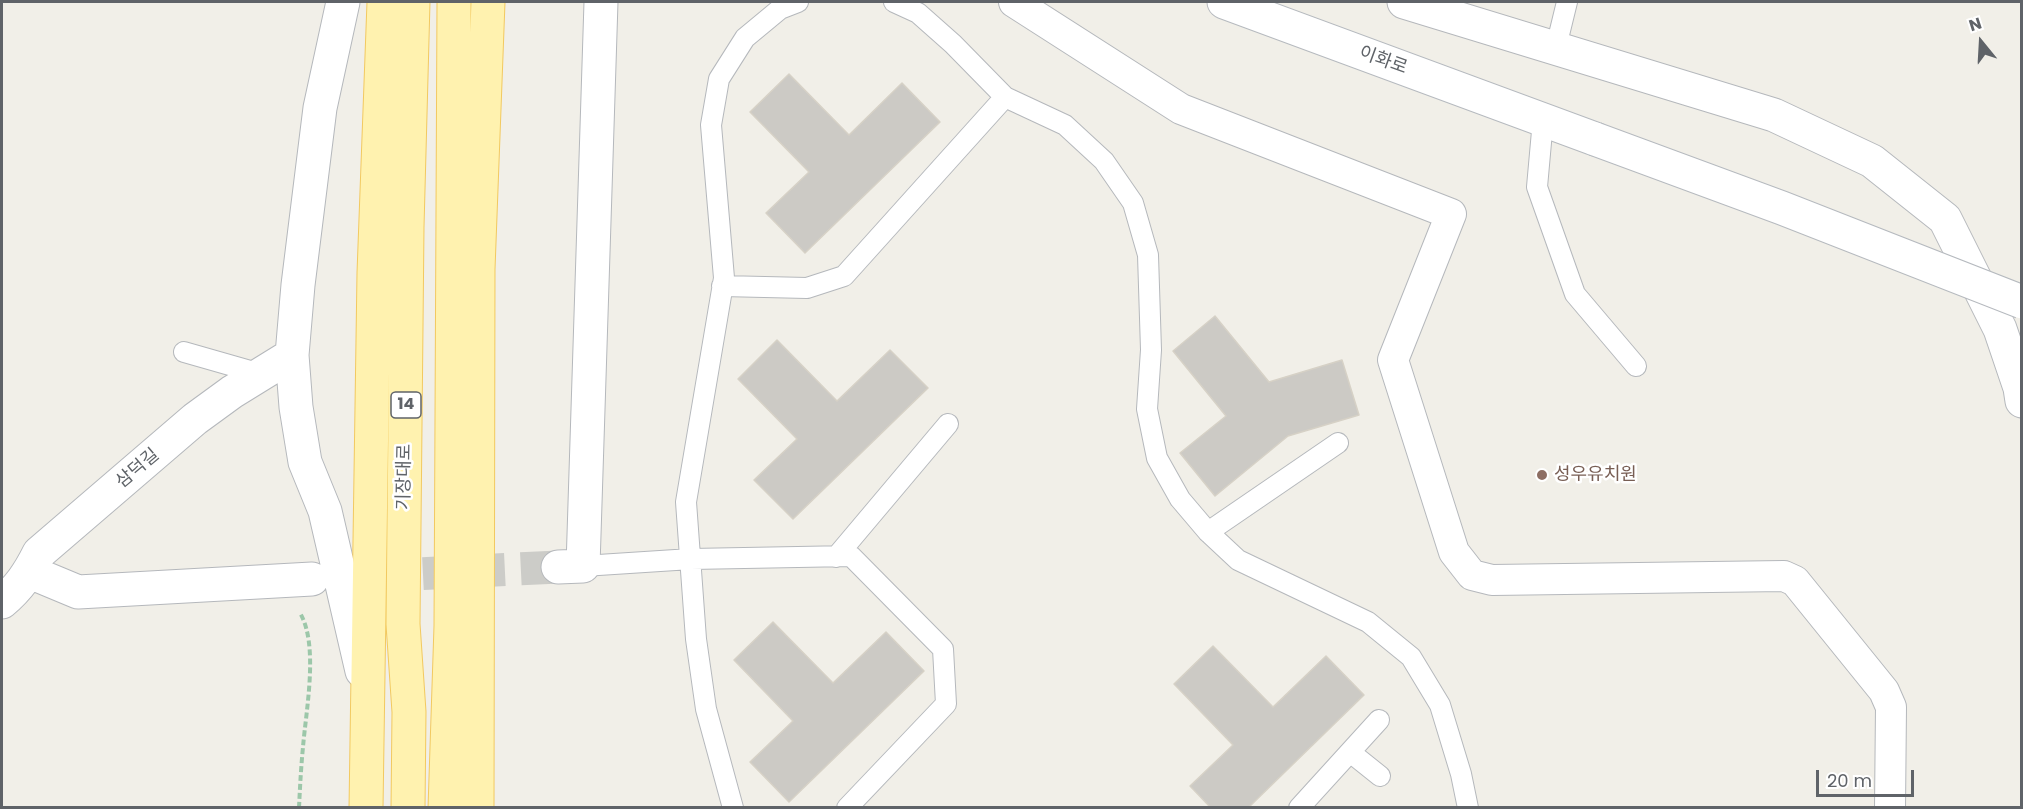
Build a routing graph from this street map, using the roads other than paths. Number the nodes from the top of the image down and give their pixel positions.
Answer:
1 (344, 2) edge
2 (384, 2) edge
3 (413, 2) edge
4 (453, 2) edge
5 (488, 2) edge
6 (601, 2) edge
7 (798, 2) edge
8 (894, 2) edge
9 (1014, 2) edge
10 (1224, 2) edge
11 (1404, 2) edge
12 (1567, 2) edge
13 (1556, 48) junction
14 (1005, 97) junction
15 (1543, 120) junction
16 (722, 286) junction
17 (2022, 302) edge
18 (184, 352) dead end
19 (292, 356) junction
20 (1636, 366) dead end
21 (261, 374) junction
22 (2022, 401) edge
23 (948, 424) dead end
24 (1338, 443) dead end
25 (1208, 532) junction
26 (836, 556) junction
27 (691, 559) junction
28 (571, 567) joint
29 (30, 572) junction
30 (297, 580) road end
31 (2, 602) edge
32 (368, 696) junction
33 (1379, 720) dead end
34 (1350, 752) junction
35 (1380, 776) dead end
36 (366, 807) edge
37 (408, 807) edge
38 (445, 807) edge
39 (477, 807) edge
40 (733, 807) edge
41 (846, 807) edge
42 (1299, 807) edge
43 (1468, 807) edge
44 (1890, 807) edge

1 - 19 street
2 - 32 main road
3 - 37 main road, 기장대로 / 14
4 - 38 main road
5 - 39 main road
6 - 28 street
7 - 16 lane
8 - 14 lane
9 - 44 street
10 - 15 street, 이화로
11 - 13 street
12 - 13 lane
13 - 22 street
14 - 16 lane
14 - 25 lane
15 - 17 street, 이화로, bridge
15 - 20 lane
16 - 27 lane
18 - 21 lane
19 - 21 street, 삼덕길
19 - 32 street
21 - 29 street, 삼덕길
23 - 26 lane
24 - 25 lane
25 - 43 lane
26 - 27 lane
26 - 41 lane
27 - 28 lane
27 - 40 lane
29 - 30 street
29 - 31 street, 삼덕길
32 - 36 main road
33 - 34 lane
34 - 35 lane
34 - 42 lane

